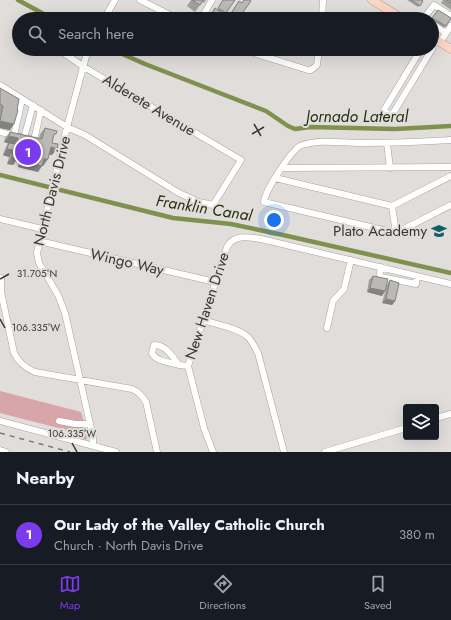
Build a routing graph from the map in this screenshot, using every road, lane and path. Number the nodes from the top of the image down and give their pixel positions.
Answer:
1 (116, 0) edge
2 (140, 0) edge
3 (212, 0) edge
4 (323, 0) edge
5 (372, 0) edge
6 (436, 3) edge
7 (108, 12) edge
8 (164, 12) edge
9 (205, 12) edge
10 (322, 12) edge
11 (392, 12) edge
12 (429, 12) edge
13 (445, 14) edge
14 (451, 26) edge
15 (439, 27) edge
16 (446, 33) junction
17 (439, 38) edge
18 (439, 42) edge
19 (451, 49) edge
20 (68, 56) edge
21 (86, 56) edge
22 (263, 56) edge
23 (318, 56) edge
24 (417, 56) edge
25 (428, 56) edge
26 (84, 67) junction
27 (0, 85) edge
28 (22, 99) junction
29 (33, 105) junction
30 (41, 110) junction
31 (67, 127) junction
32 (0, 134) edge
33 (14, 136) junction
34 (24, 138) junction
35 (451, 140) edge
36 (387, 143) junction
37 (451, 167) edge
38 (282, 168) junction
39 (390, 168) junction
40 (451, 176) edge
41 (275, 178) junction
42 (451, 205) edge
43 (392, 206) junction
44 (0, 219) edge
45 (42, 229) junction
46 (396, 233) junction
47 (39, 242) junction
48 (351, 260) junction
49 (381, 267) junction
50 (417, 276) junction
51 (1, 278) edge
52 (215, 282) junction
53 (451, 284) edge
54 (203, 320) junction
55 (327, 328) dead end
56 (179, 364) dead end
57 (188, 366) junction
58 (81, 380) junction
59 (451, 414) edge
60 (439, 417) edge
61 (0, 421) edge
62 (59, 421) dead end
63 (90, 424) junction
64 (403, 429) edge
65 (93, 446) junction
66 (348, 449) edge
67 (0, 450) edge
68 (6, 452) edge
69 (116, 452) edge
70 (157, 452) edge
71 (213, 452) edge
72 (284, 452) edge
73 (325, 452) edge

1 - 7 street
2 - 8 street
3 - 9 street
4 - 10 street
5 - 11 main road
6 - 12 street
6 - 13 street
14 - 16 street
15 - 16 street
16 - 17 street
18 - 19 main road
20 - 26 street, Alderete Avenue
21 - 26 street, North Davis Drive
22 - 23 street
24 - 25 street
26 - 31 street, North Davis Drive
26 - 31 street, Alderete Avenue
27 - 28 street
28 - 29 street
28 - 33 street
29 - 30 street
29 - 34 street
30 - 31 street
30 - 34 street
31 - 45 street, North Davis Drive
32 - 33 street
33 - 34 street
35 - 36 street
36 - 38 street
36 - 39 street
37 - 39 street
38 - 39 street
38 - 41 street
40 - 43 street
41 - 43 street
41 - 46 street
42 - 46 street
43 - 46 street
44 - 45 street
45 - 47 street, North Davis Drive
47 - 52 street, Wingo Way
47 - 58 street, North Davis Drive
48 - 49 street, New Haven Drive
48 - 52 street, New Haven Drive
48 - 55 street
49 - 50 street, New Haven Drive
49 - 50 street
50 - 53 street, New Haven Drive
51 - 58 street
52 - 54 street, New Haven Drive
54 - 57 street, New Haven Drive
54 - 72 street
56 - 57 street
57 - 71 street, New Haven Drive
58 - 63 street, North Davis Drive
58 - 70 street
59 - 60 street
61 - 65 street
62 - 63 street
63 - 65 street, North Davis Drive
64 - 66 street
65 - 69 street
66 - 73 street
67 - 68 street

